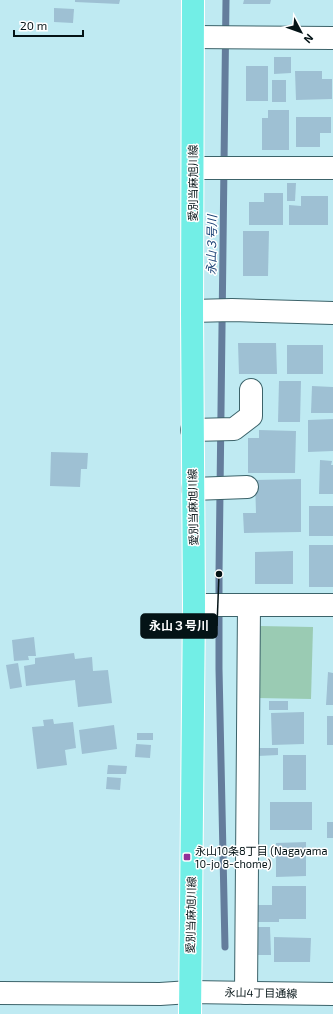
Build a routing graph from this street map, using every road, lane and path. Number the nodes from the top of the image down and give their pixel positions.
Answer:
1 (193, 0) edge
2 (202, 37) junction
3 (333, 38) edge
4 (203, 168) junction
5 (333, 168) edge
6 (212, 311) junction
7 (333, 313) edge
8 (251, 390) dead end
9 (202, 430) junction
10 (203, 605) junction
11 (242, 605) junction
12 (333, 605) edge
13 (190, 992) junction
14 (0, 993) edge
15 (246, 993) junction
16 (333, 994) edge
17 (190, 1014) edge

1 - 2 main road, 愛別当麻旭川線
2 - 3 street
2 - 4 main road, 愛別当麻旭川線
4 - 5 street
4 - 6 main road, 愛別当麻旭川線
6 - 7 street
6 - 9 main road, 愛別当麻旭川線
8 - 9 street
9 - 10 main road, 愛別当麻旭川線
10 - 11 street
10 - 13 main road, 愛別当麻旭川線
11 - 12 street
11 - 15 street
13 - 14 street, 永山4丁目通線
13 - 15 street, 永山4丁目通線
13 - 17 main road, 愛別当麻旭川線
15 - 16 street, 永山4丁目通線

